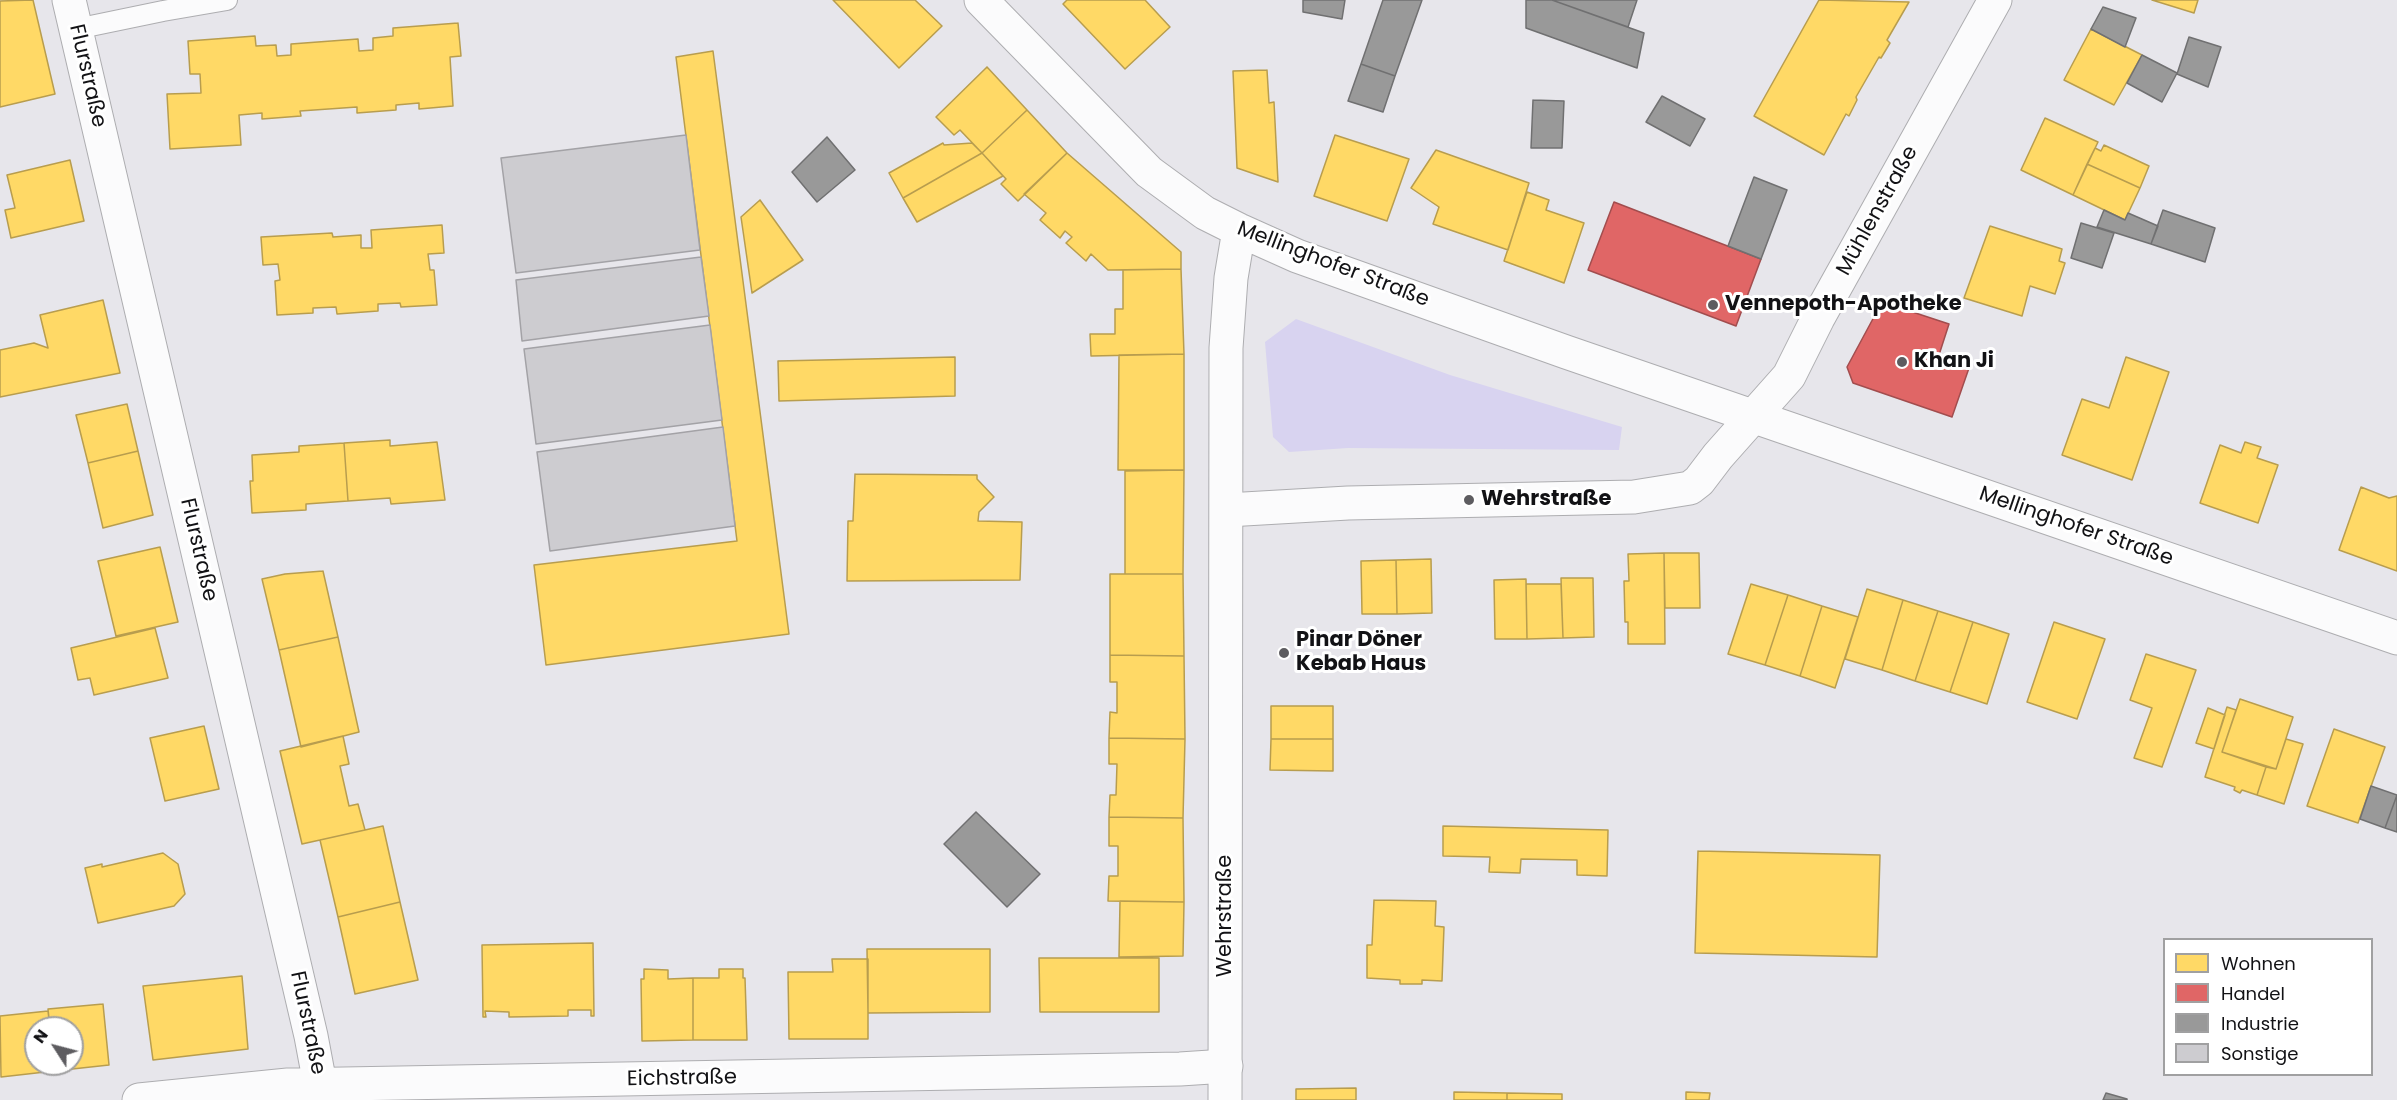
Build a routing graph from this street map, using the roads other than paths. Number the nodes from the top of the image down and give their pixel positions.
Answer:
1 (227, 0) edge
2 (981, 0) edge
3 (1995, 0) edge
4 (73, 15) edge
5 (1239, 230) junction
6 (1755, 417) junction
7 (1227, 510) junction
8 (2397, 638) edge
9 (1226, 1066) junction
10 (322, 1092) edge
11 (139, 1100) edge
12 (1225, 1100) edge

1 - 4 lane
2 - 5 street, Mellinghofer Straße
3 - 6 street, Mühlenstraße
4 - 10 street, Flurstraße
5 - 6 street, Mellinghofer Straße
5 - 7 street, Wehrstraße
6 - 7 street
6 - 8 street, Mellinghofer Straße
7 - 9 street, Wehrstraße
9 - 10 street, Eichstraße
9 - 12 street, Wehrstraße
10 - 11 street, Eichstraße

